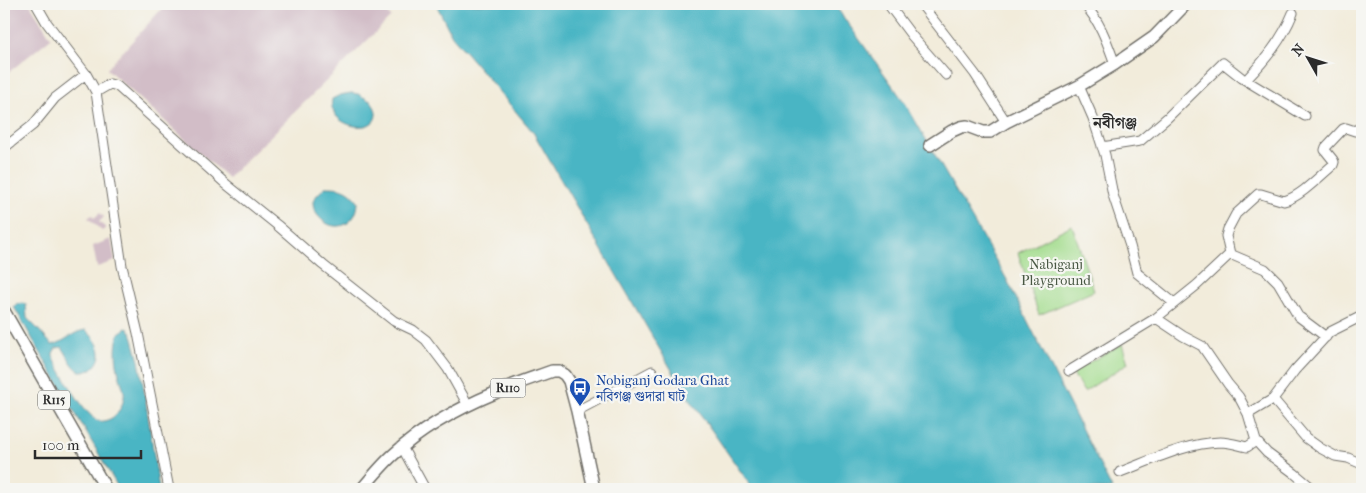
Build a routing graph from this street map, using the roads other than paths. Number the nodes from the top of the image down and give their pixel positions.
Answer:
1 (36, 4) edge
2 (888, 4) edge
3 (921, 4) edge
4 (1084, 4) edge
5 (1186, 4) edge
6 (1293, 13) dead end
7 (1115, 64) junction
8 (86, 74) junction
9 (946, 75) dead end
10 (1246, 80) junction
11 (1079, 86) junction
12 (96, 92) junction
13 (1305, 116) dead end
14 (1006, 122) junction
15 (1362, 126) edge
16 (930, 145) dead end
17 (1102, 147) junction
18 (4, 148) edge
19 (1230, 254) junction
20 (1174, 303) junction
21 (4, 311) edge
22 (1362, 316) edge
23 (1156, 318) junction
24 (1326, 337) junction
25 (652, 371) dead end
26 (1069, 371) dead end
27 (1273, 399) junction
28 (468, 405) junction
29 (578, 410) junction
30 (1248, 414) junction
31 (1256, 441) junction
32 (402, 447) junction
33 (1362, 464) edge
34 (1120, 472) dead end
35 (106, 489) edge
36 (168, 489) edge
37 (362, 489) edge
38 (425, 489) edge
39 (594, 489) edge
40 (1313, 489) edge

1 - 8 street
2 - 9 street
3 - 14 street
4 - 7 street
5 - 7 main road
6 - 10 street
7 - 11 main road
8 - 12 street
8 - 18 street
10 - 13 street
10 - 17 street
11 - 14 main road
11 - 17 street
12 - 28 street
12 - 36 street
14 - 16 main road
15 - 19 street
17 - 20 street
19 - 20 street
19 - 24 street
20 - 23 street
21 - 35 main road, R115
22 - 24 street
23 - 26 street
23 - 30 street
24 - 27 street
25 - 29 street
27 - 30 street
27 - 33 street
28 - 29 main road, R110
28 - 32 main road, R110
29 - 39 main road, R110
30 - 31 street
31 - 34 street
31 - 40 street
32 - 37 main road, R110
32 - 38 street

